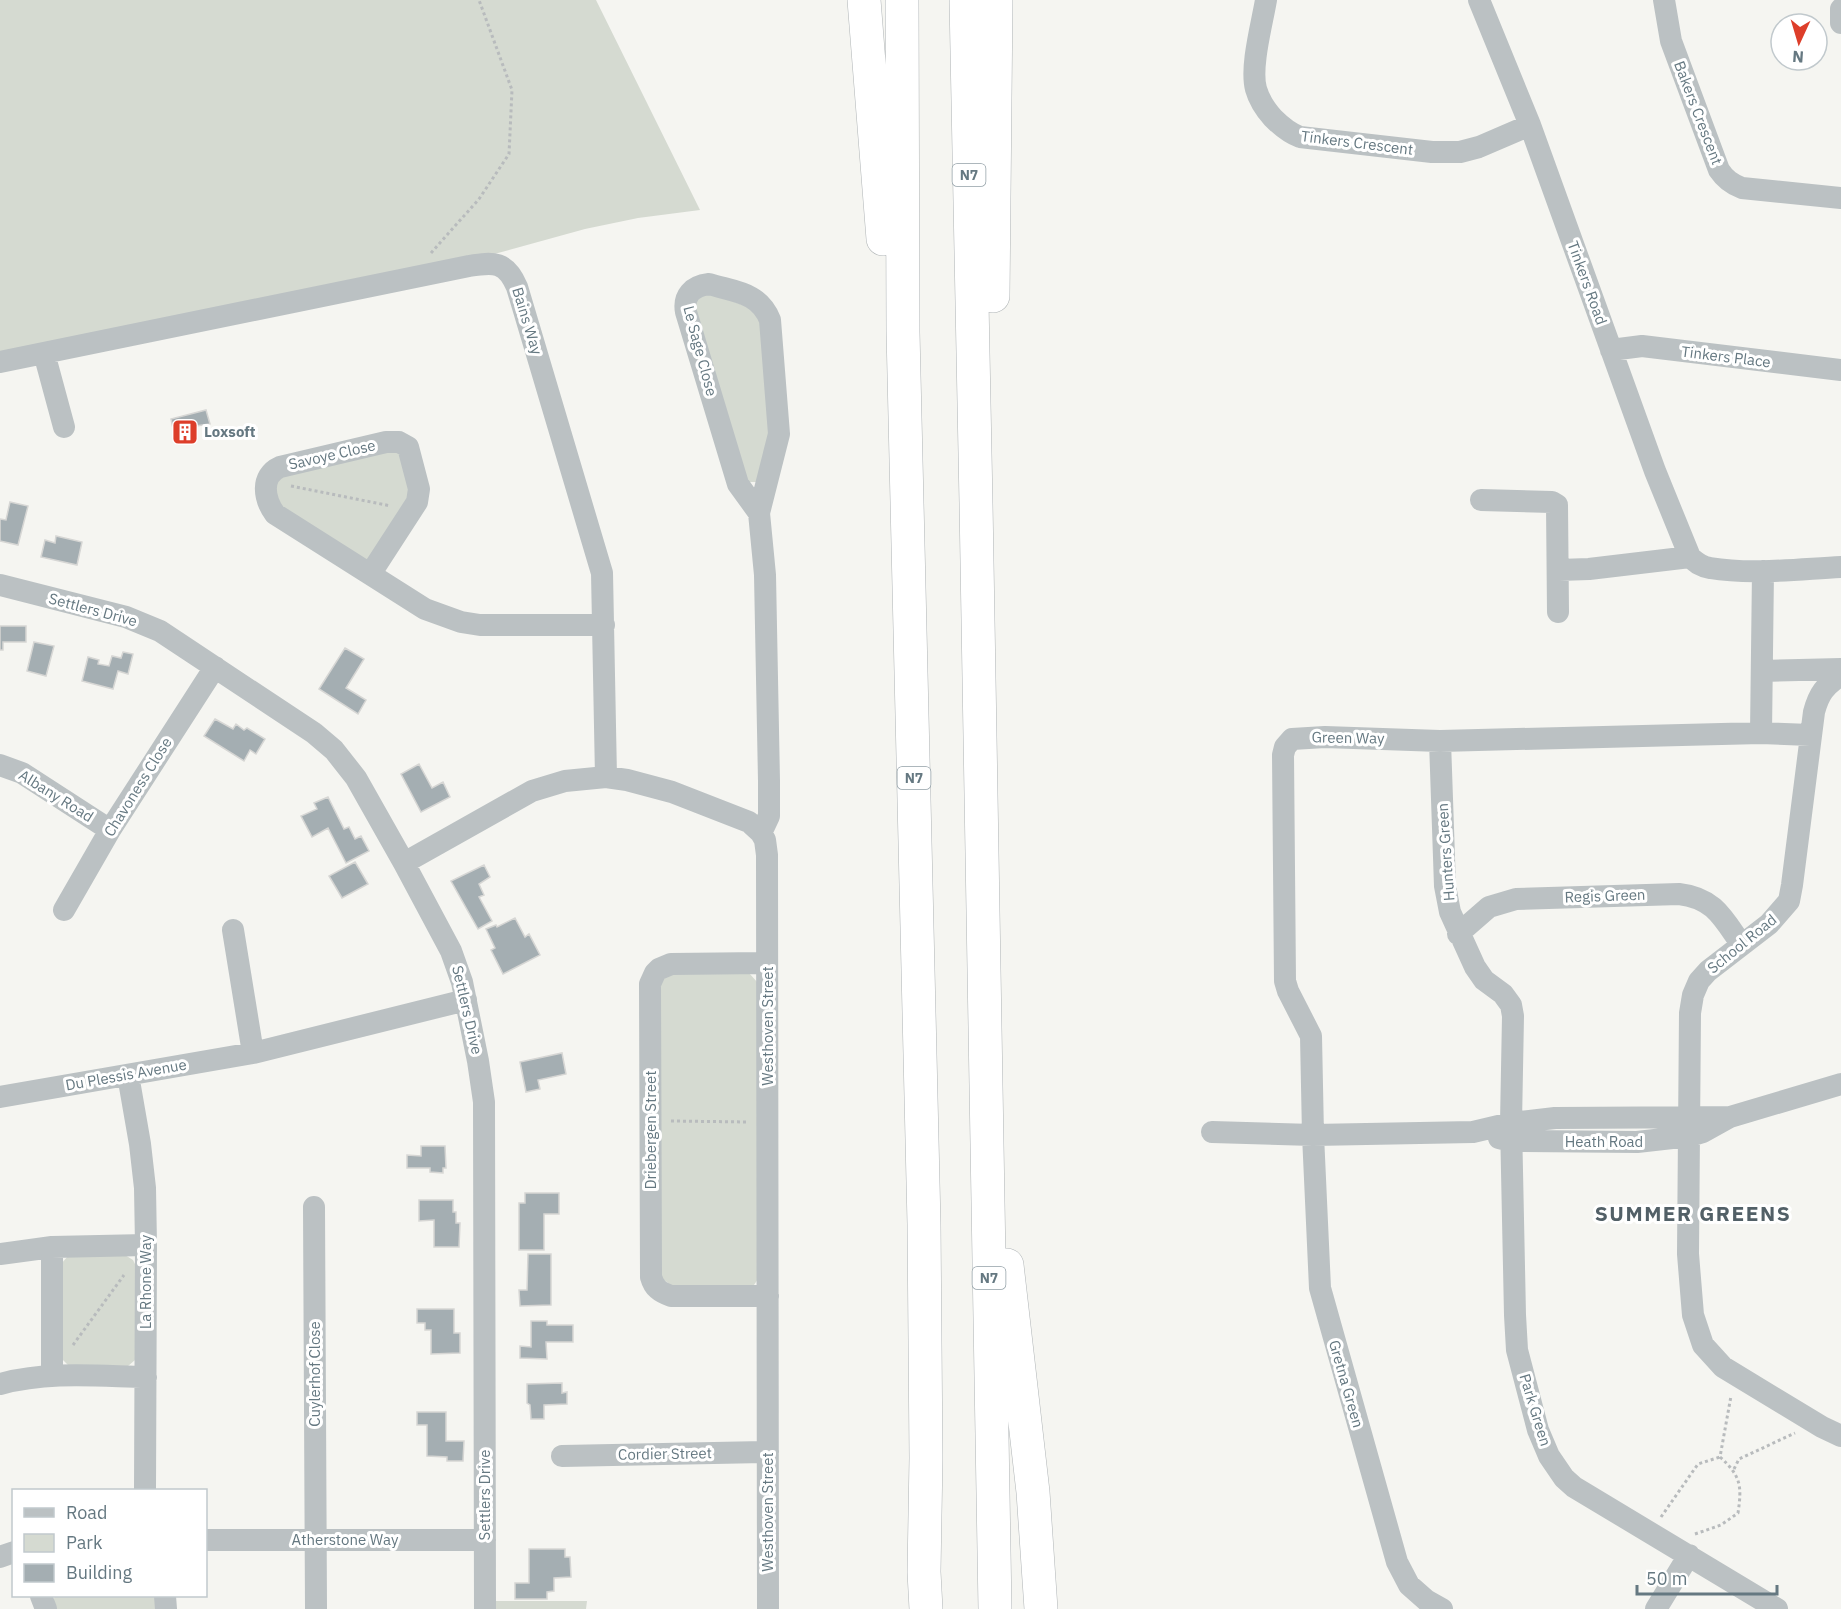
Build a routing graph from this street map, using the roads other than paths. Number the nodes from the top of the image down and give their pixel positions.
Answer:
1 (864, 0) edge
2 (902, 0) edge
3 (966, 0) edge
4 (996, 0) edge
5 (1266, 0) edge
6 (1479, 0) edge
7 (1664, 0) edge
8 (1841, 9) edge
9 (1841, 23) edge
10 (1530, 125) junction
11 (1841, 198) edge
12 (903, 332) junction
13 (1611, 350) junction
14 (44, 353) junction
15 (0, 362) edge
16 (1841, 370) edge
17 (64, 427) dead end
18 (1481, 500) dead end
19 (976, 503) junction
20 (759, 513) junction
21 (1694, 560) junction
22 (1841, 567) edge
23 (1558, 570) junction
24 (1763, 571) junction
25 (371, 573) junction
26 (0, 585) edge
27 (1558, 612) dead end
28 (604, 625) junction
29 (215, 667) junction
30 (1841, 669) edge
31 (1762, 671) junction
32 (1841, 675) edge
33 (1761, 733) junction
34 (1810, 735) junction
35 (1440, 741) junction
36 (0, 765) edge
37 (606, 777) junction
38 (110, 830) junction
39 (761, 833) junction
40 (404, 863) junction
41 (64, 910) dead end
42 (233, 930) dead end
43 (1458, 934) junction
44 (1741, 944) junction
45 (767, 963) junction
46 (466, 1000) junction
47 (253, 1053) junction
48 (985, 1067) junction
49 (128, 1075) junction
50 (1841, 1084) edge
51 (0, 1097) edge
52 (1690, 1127) junction
53 (1212, 1132) dead end
54 (1511, 1132) junction
55 (1313, 1135) junction
56 (314, 1207) dead end
57 (146, 1245) junction
58 (52, 1247) junction
59 (0, 1254) edge
60 (768, 1296) junction
61 (52, 1374) junction
62 (146, 1377) junction
63 (0, 1383) edge
64 (1841, 1436) edge
65 (768, 1452) junction
66 (562, 1456) dead end
67 (144, 1489) edge
68 (207, 1540) edge
69 (315, 1540) junction
70 (485, 1540) junction
71 (1680, 1550) junction
72 (924, 1572) junction
73 (316, 1609) edge
74 (485, 1609) edge
75 (768, 1609) edge
76 (918, 1609) edge
77 (926, 1609) edge
78 (994, 1609) edge
79 (1041, 1609) edge
80 (1442, 1609) edge
81 (1656, 1609) edge
82 (1778, 1609) edge

1 - 12 highway
2 - 12 highway, N7
3 - 19 highway, N7
4 - 19 highway
5 - 10 street, Tinkers Crescent
6 - 10 street, Tinkers Road
7 - 11 street, Bakers Crescent
8 - 9 street
10 - 13 street, Tinkers Road
12 - 72 highway, N7
13 - 16 street, Tinkers Place
13 - 21 street, Tinkers Road
14 - 15 street, Bains Way
14 - 17 street
14 - 28 street, Bains Way
18 - 23 street
19 - 48 highway, N7
20 - 20 street, Le Sage Close
20 - 39 street, Le Sage Close
21 - 23 street
21 - 24 street
22 - 24 street
23 - 27 street
24 - 31 street
25 - 25 street, Savoye Close
25 - 28 street
26 - 29 street, Settlers Drive
28 - 37 street, Bains Way
29 - 38 street, Chavoness Close
29 - 40 street, Settlers Drive
30 - 31 street
31 - 33 street
32 - 34 street, School Road
33 - 34 street, Green Way
33 - 35 street, Green Way
34 - 44 street, School Road
35 - 43 street, Hunters Green
35 - 55 street, Green Way
36 - 38 street, Albany Road
37 - 39 street
37 - 40 street
38 - 41 street, Chavoness Close
39 - 45 street, Westhoven Street
40 - 46 street, Settlers Drive
42 - 47 street
43 - 44 street, Regis Green
43 - 54 street, Hunters Green
44 - 52 street, School Road
45 - 60 street, Westhoven Street
45 - 60 street, Driebergen Street
46 - 47 street, Du Plessis Avenue
46 - 70 street, Settlers Drive
47 - 49 street, Du Plessis Avenue
48 - 78 highway, N7
48 - 79 highway
49 - 51 street, Du Plessis Avenue
49 - 57 street, La Rhone Way
50 - 52 street, Heath Road
52 - 54 street, Heath Road
52 - 64 street, School Road
53 - 55 street, Heath Road
54 - 55 street, Heath Road
54 - 71 street, Park Green
55 - 80 street, Gretna Green
56 - 69 street, Cuylerhof Close
57 - 58 street
57 - 62 street, La Rhone Way
58 - 59 street
58 - 61 street
60 - 65 street, Westhoven Street
61 - 62 street
61 - 63 street
62 - 67 street, La Rhone Way
65 - 66 street, Cordier Street
65 - 75 street, Westhoven Street
68 - 69 street, Atherstone Way
69 - 70 street, Atherstone Way
69 - 73 street, Cuylerhof Close
70 - 74 street, Settlers Drive
71 - 81 street
71 - 82 street, Park Green
72 - 76 highway
72 - 77 highway, N7

